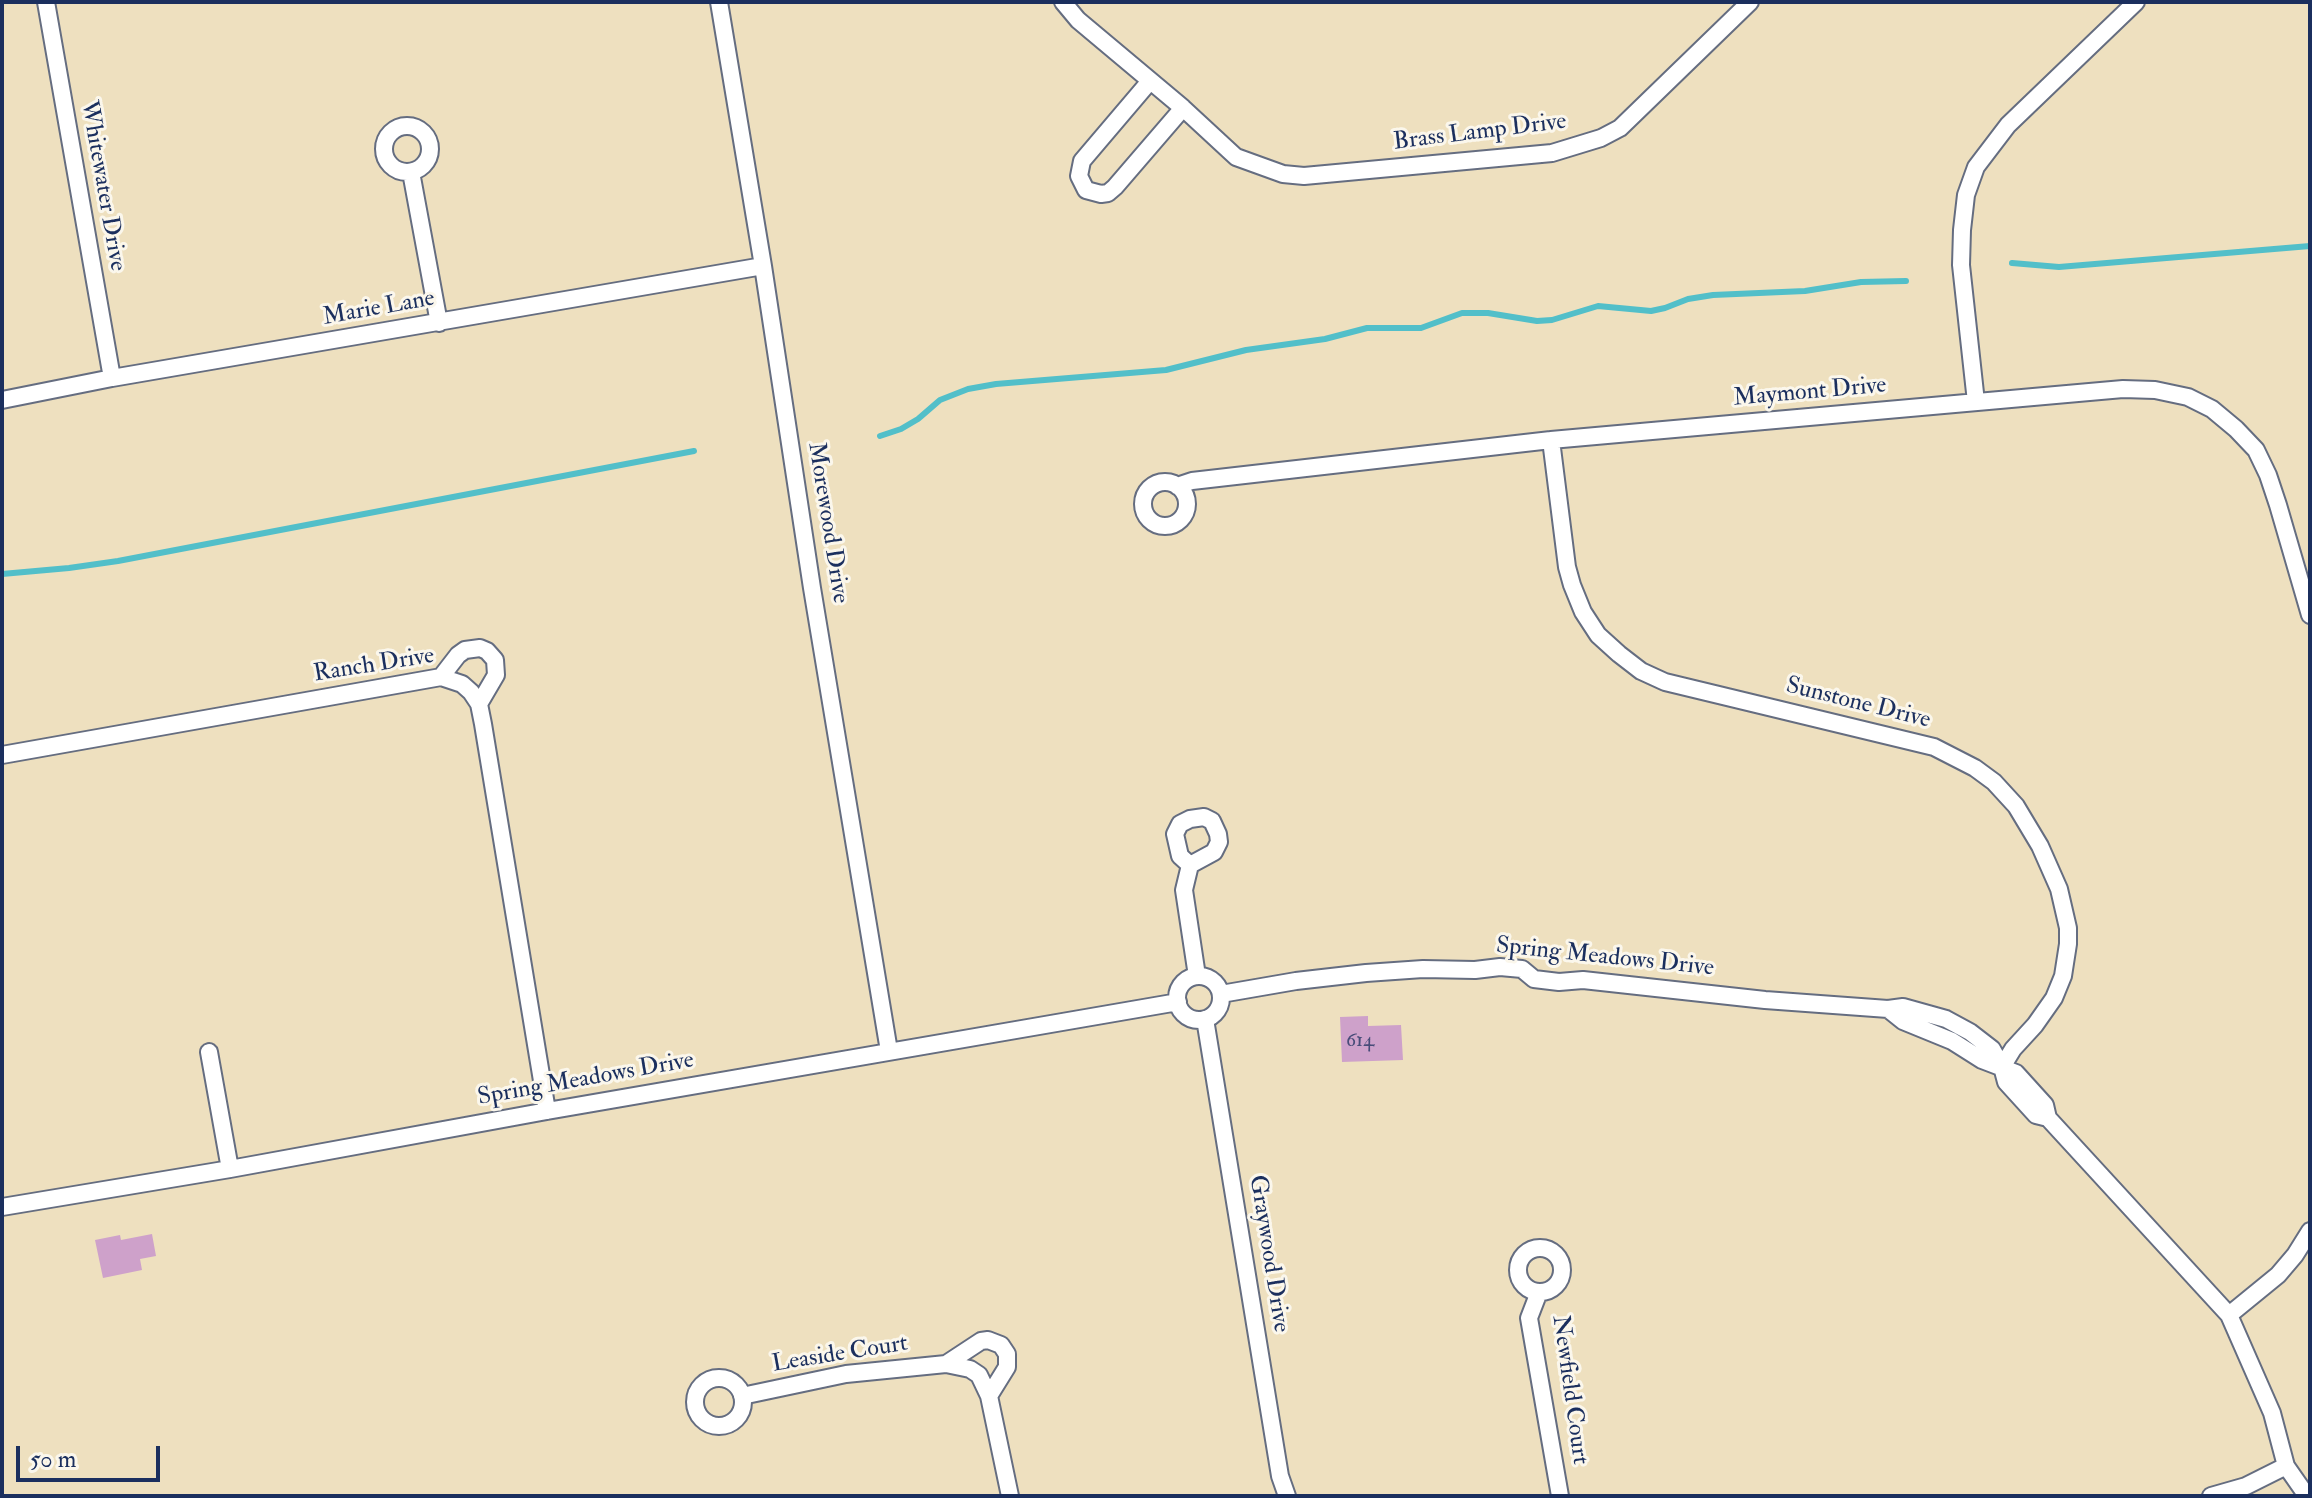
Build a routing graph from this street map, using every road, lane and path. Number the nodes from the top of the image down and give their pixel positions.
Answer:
1 (46, 2) edge
2 (719, 2) edge
3 (1063, 2) edge
4 (1750, 2) edge
5 (2136, 2) edge
6 (1150, 81) junction
7 (1183, 108) junction
8 (411, 172) dead end
9 (763, 266) junction
10 (439, 323) junction
11 (112, 378) junction
12 (2, 400) edge
13 (1976, 402) junction
14 (1551, 440) junction
15 (1177, 486) dead end
16 (2310, 615) edge
17 (441, 677) junction
18 (479, 704) junction
19 (2, 755) edge
20 (1190, 865) dead end
21 (1197, 976) junction
22 (1221, 994) junction
23 (1178, 1002) junction
24 (1205, 1019) junction
25 (889, 1051) junction
26 (209, 1052) dead end
27 (2002, 1067) junction
28 (547, 1111) junction
29 (230, 1169) junction
30 (2, 1207) edge
31 (2310, 1231) edge
32 (1539, 1292) dead end
33 (2229, 1315) junction
34 (946, 1364) junction
35 (742, 1396) dead end
36 (989, 1396) junction
37 (2286, 1466) junction
38 (1010, 1496) edge
39 (1287, 1496) edge
40 (1560, 1496) edge
41 (2211, 1496) edge
42 (2307, 1496) edge

1 - 11 street, Whitewater Drive
2 - 9 street, Morewood Drive
3 - 6 street, Brass Lamp Drive
4 - 7 street, Brass Lamp Drive
5 - 13 street
6 - 7 street, Brass Lamp Drive
6 - 7 street
8 - 10 street
9 - 10 street, Marie Lane
9 - 25 street, Morewood Drive
10 - 11 street, Marie Lane
11 - 12 street, Marie Lane
13 - 14 street, Maymont Drive
13 - 16 street, Maymont Drive
14 - 15 street, Maymont Drive
14 - 27 street, Sunstone Drive
17 - 18 street, Ranch Drive
17 - 18 street
17 - 19 street, Ranch Drive
18 - 28 street
20 - 21 street
21 - 22 street
21 - 23 street
22 - 24 street
22 - 27 street, Spring Meadows Drive
23 - 24 street
23 - 25 street, Spring Meadows Drive
24 - 39 street, Graywood Drive
25 - 28 street, Spring Meadows Drive
26 - 29 street
27 - 33 street, Spring Meadows Drive
28 - 29 street, Spring Meadows Drive
29 - 30 street, Spring Meadows Drive
31 - 33 street
32 - 40 street, Newfield Court
33 - 37 street, Spring Meadows Drive
34 - 35 street, Leaside Court
34 - 36 street, Leaside Court
34 - 36 street, Leaside Court
36 - 38 street, Leaside Court
37 - 41 street
37 - 42 street, Spring Meadows Drive

